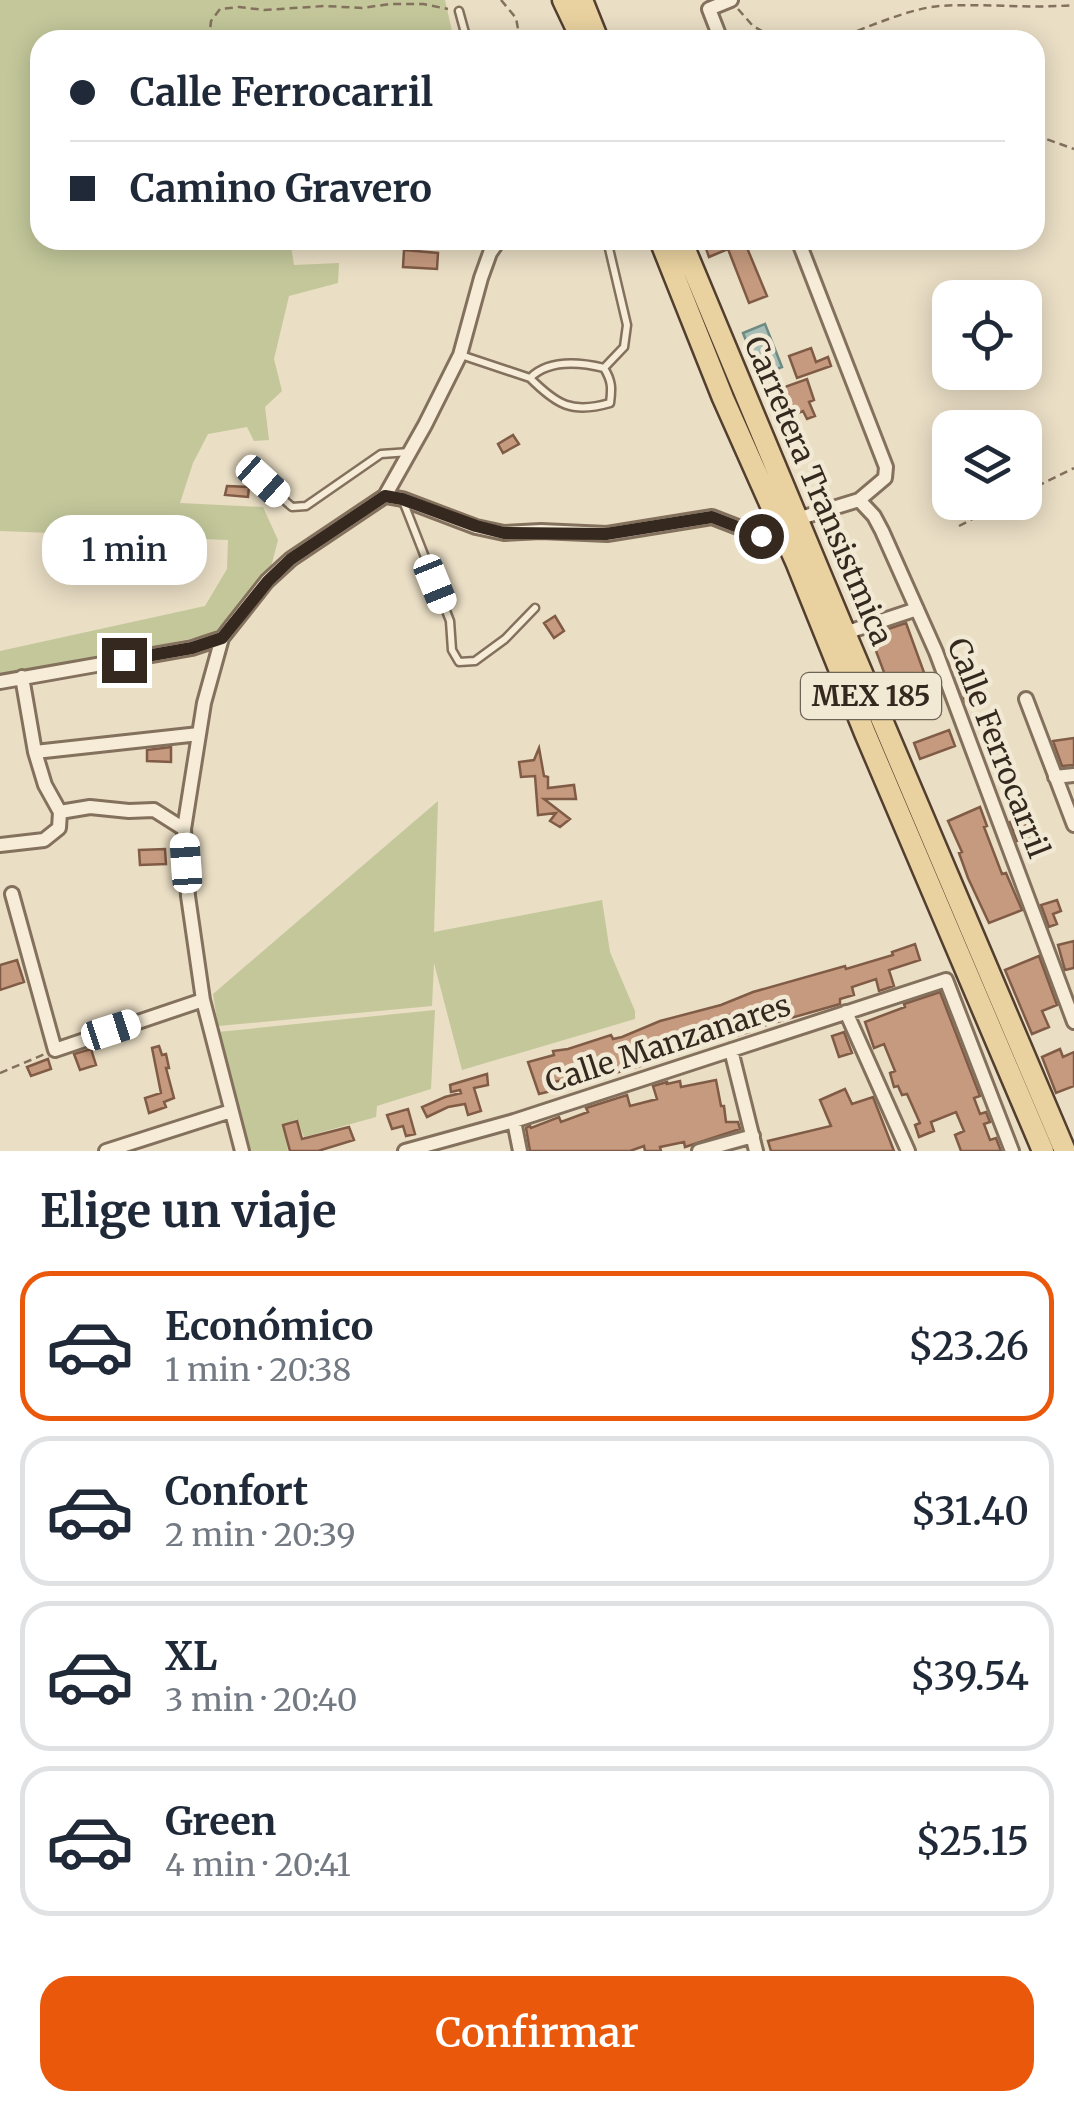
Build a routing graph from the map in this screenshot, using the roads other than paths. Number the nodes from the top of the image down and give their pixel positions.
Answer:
1 (560, 0) edge
2 (582, 0) edge
3 (726, 1) edge
4 (460, 12) road end
5 (464, 30) edge
6 (570, 30) edge
7 (576, 30) edge
8 (594, 30) edge
9 (717, 30) edge
10 (492, 250) edge
11 (609, 250) edge
12 (664, 250) edge
13 (685, 250) edge
14 (802, 250) edge
15 (460, 355) junction
16 (604, 368) junction
17 (530, 378) junction
18 (410, 452) junction
19 (263, 481) dead end
20 (385, 496) junction
21 (402, 499) junction
22 (858, 500) junction
23 (807, 516) dead end
24 (761, 536) dead end
25 (535, 608) dead end
26 (917, 608) junction
27 (844, 633) junction
28 (222, 638) junction
29 (22, 678) junction
30 (0, 682) edge
31 (1026, 699) dead end
32 (199, 734) junction
33 (36, 752) junction
34 (1074, 774) edge
35 (1055, 777) junction
36 (60, 812) junction
37 (1074, 825) edge
38 (184, 829) junction
39 (0, 845) edge
40 (12, 894) dead end
41 (203, 1000) junction
42 (846, 1012) junction
43 (1074, 1022) edge
44 (731, 1050) junction
45 (231, 1111) junction
46 (514, 1121) junction
47 (753, 1136) junction
48 (106, 1151) edge
49 (242, 1151) edge
50 (405, 1151) edge
51 (520, 1151) edge
52 (699, 1151) edge
53 (756, 1151) edge
54 (908, 1151) edge
55 (1012, 1151) edge
56 (1043, 1151) edge
57 (1065, 1151) edge

1 - 6 main road
1 - 7 main road
2 - 8 main road
3 - 9 street
4 - 5 lane
10 - 15 street
11 - 16 lane
12 - 56 main road, Carretera Transistmica / MEX 185
13 - 27 main road, Carretera Transistmica / MEX 185
14 - 22 street
15 - 17 lane
15 - 18 street
16 - 17 lane
16 - 17 lane
18 - 19 lane
18 - 20 street
20 - 21 street
20 - 28 street
21 - 24 street
21 - 25 lane
22 - 23 street
22 - 26 street, Calle Ferrocarril
26 - 27 street
26 - 43 street, Calle Ferrocarril
27 - 57 main road, Carretera Transistmica / MEX 185
28 - 29 street
28 - 32 street
29 - 30 street
29 - 33 street
31 - 35 street
32 - 33 street
32 - 38 street
33 - 36 street
34 - 35 street
35 - 37 street
36 - 38 street
36 - 39 street
38 - 41 street
40 - 41 street
41 - 45 street
42 - 44 street, Calle Manzanares
42 - 54 street
42 - 55 street, Calle Manzanares
44 - 46 street, Calle Manzanares
44 - 47 street
45 - 48 street
45 - 49 street
46 - 50 street, Calle Manzanares
46 - 51 street
47 - 52 street
47 - 53 street

